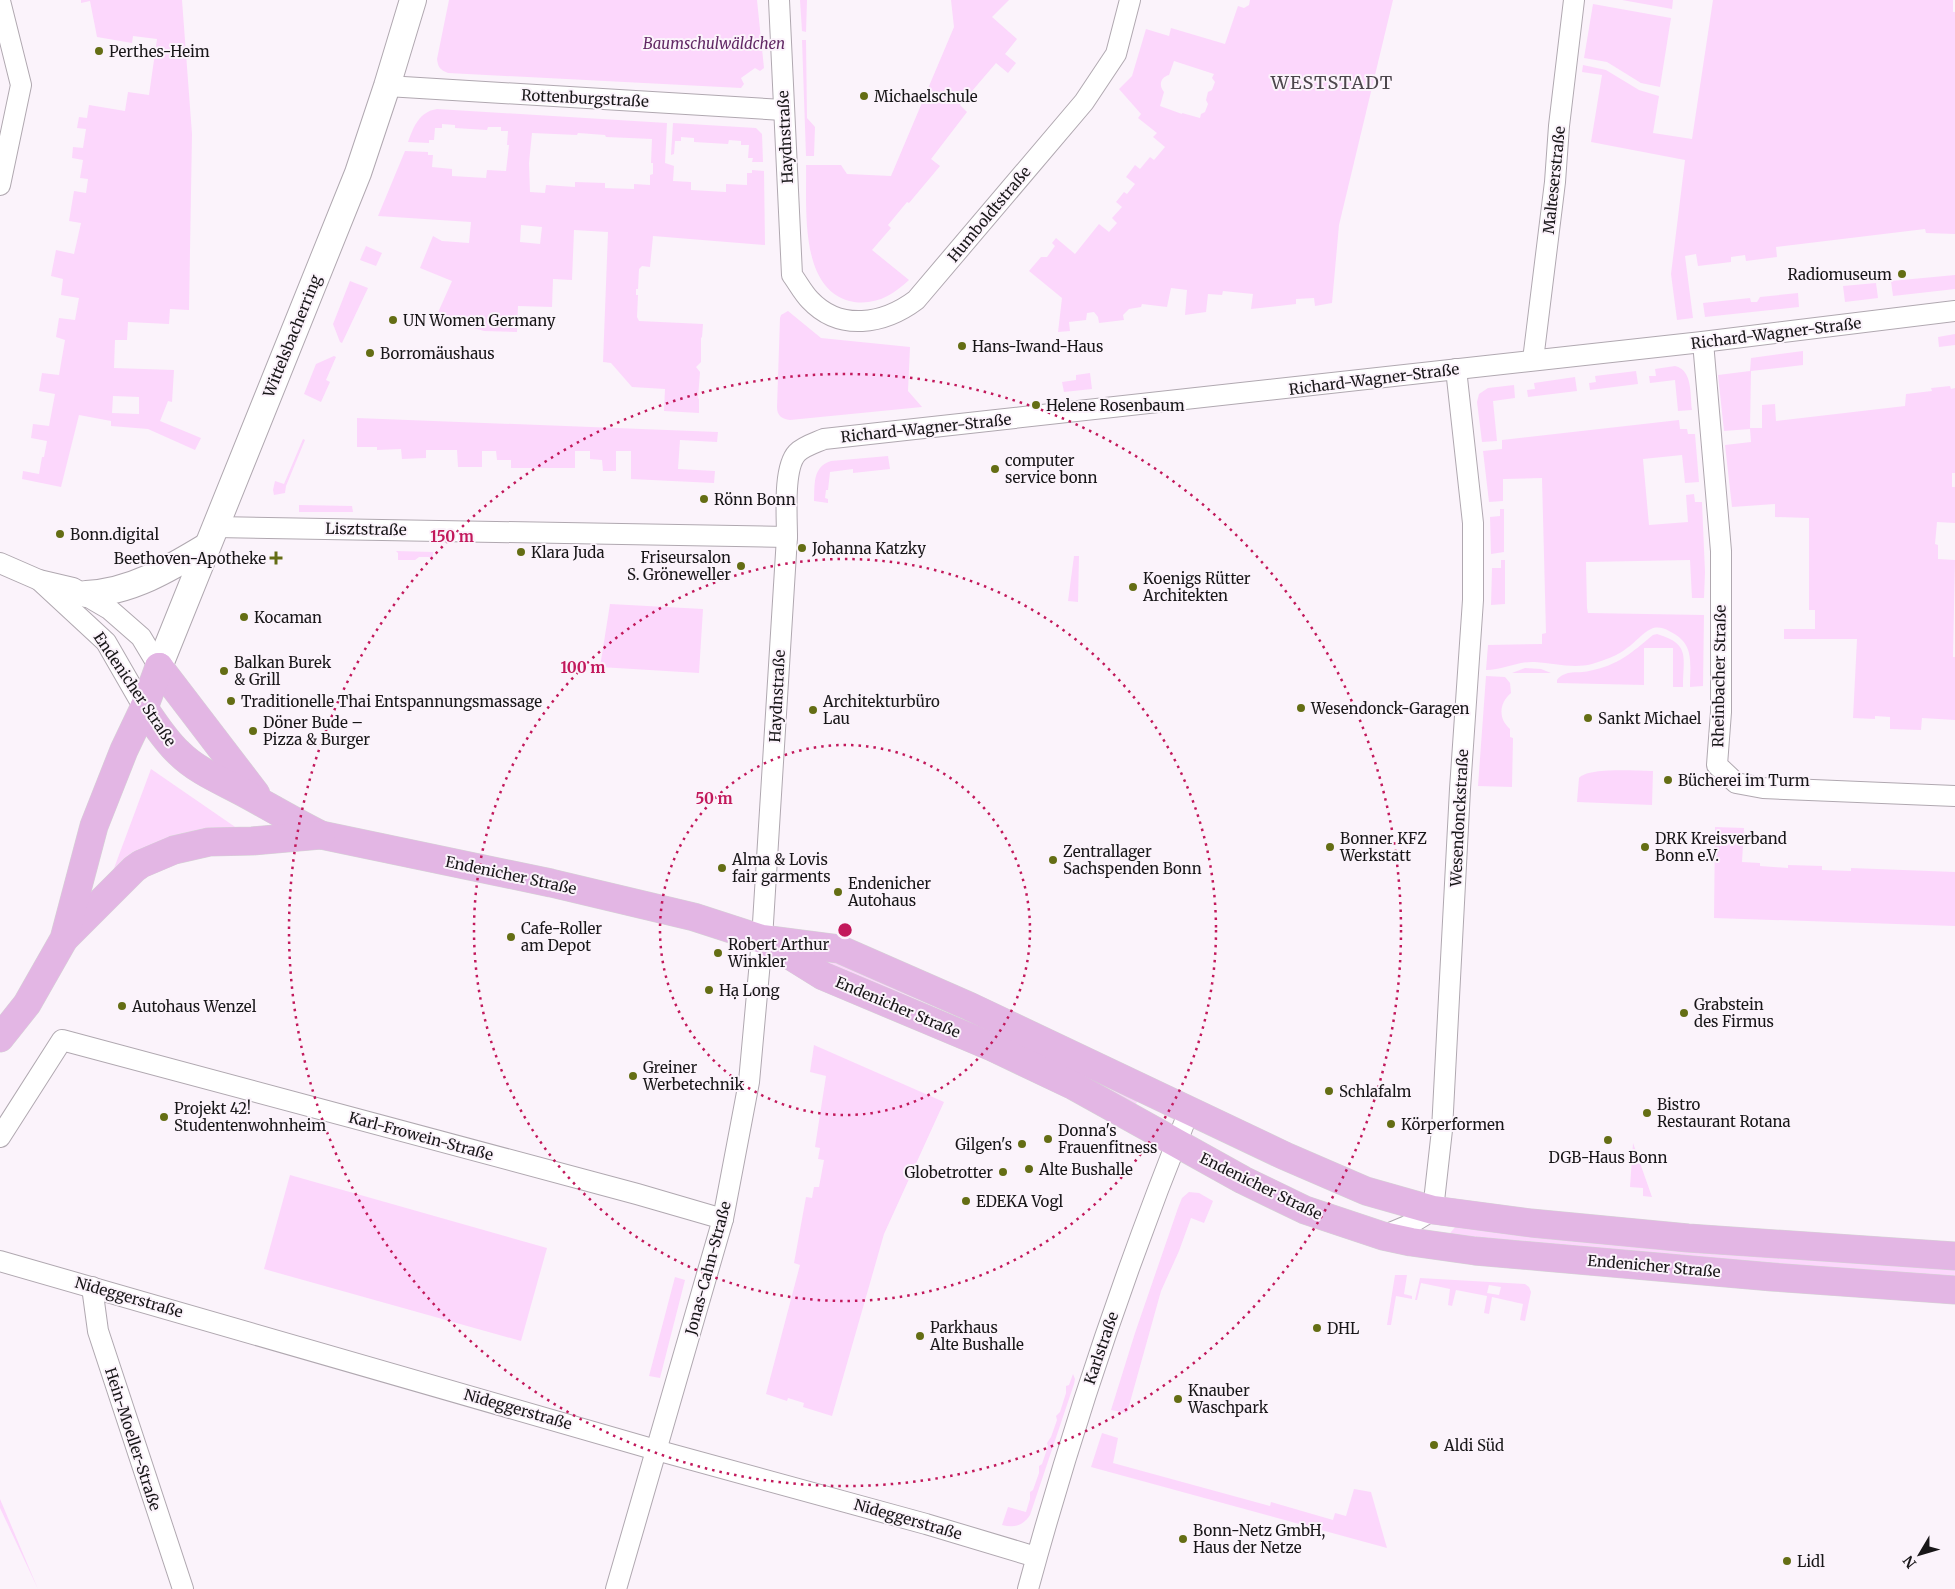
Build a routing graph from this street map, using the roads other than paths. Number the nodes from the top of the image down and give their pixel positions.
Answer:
1 (413, 0) edge
2 (779, 0) edge
3 (1130, 0) edge
4 (1574, 0) edge
5 (0, 1) edge
6 (388, 86) junction
7 (784, 110) junction
8 (0, 185) edge
9 (792, 274) joint
10 (1955, 311) edge
11 (1704, 342) junction
12 (1532, 360) junction
13 (1456, 369) junction
14 (796, 454) joint
15 (211, 536) junction
16 (787, 537) junction
17 (0, 563) edge
18 (39, 580) junction
19 (86, 594) junction
20 (159, 667) junction
21 (144, 708) junction
22 (1955, 796) edge
23 (264, 803) junction
24 (321, 835) junction
25 (64, 939) junction
26 (762, 939) junction
27 (0, 1038) edge
28 (1188, 1111) junction
29 (0, 1137) edge
30 (1176, 1143) junction
31 (1434, 1210) junction
32 (723, 1219) junction
33 (1383, 1236) junction
34 (1955, 1256) edge
35 (0, 1261) edge
36 (92, 1287) junction
37 (1955, 1290) edge
38 (656, 1450) junction
39 (1036, 1557) junction
40 (183, 1589) edge
41 (616, 1589) edge
42 (1028, 1589) edge

1 - 6 street, Wittelsbacherring
2 - 7 street, Haydnstraße
3 - 9 street, Humboldtstraße
4 - 12 street, Malteserstraße
5 - 8 street
6 - 7 street, Rottenburgstraße
6 - 15 street, Wittelsbacherring
7 - 9 street, Haydnstraße
10 - 11 street, Richard-Wagner-Straße
11 - 12 street, Richard-Wagner-Straße
11 - 22 street, Rheinbacher Straße
12 - 13 street, Richard-Wagner-Straße
13 - 14 street, Richard-Wagner-Straße
13 - 31 street, Wesendonckstraße
14 - 16 street, Haydnstraße
15 - 16 street, Lisztstraße
15 - 19 street
15 - 20 street, Wittelsbacherring
16 - 26 street, Haydnstraße
17 - 18 street, Endenicher Straße
18 - 19 street, Endenicher Straße
18 - 21 street, Endenicher Straße
19 - 20 street, Endenicher Straße
20 - 21 main road
20 - 23 main road, Endenicher Straße
21 - 23 main road, Endenicher Straße
21 - 25 main road
23 - 24 main road, Endenicher Straße
24 - 25 main road
24 - 26 main road, Endenicher Straße
25 - 27 main road
26 - 28 main road, Endenicher Straße
26 - 30 main road, Endenicher Straße
26 - 32 street, Jonas-Cahn-Straße
28 - 30 street, Karlstraße
28 - 31 main road, Endenicher Straße
29 - 32 street, Karl-Frowein-Straße
30 - 33 main road, Endenicher Straße
30 - 39 street, Karlstraße
31 - 33 street
31 - 34 main road, Endenicher Straße
32 - 38 street, Jonas-Cahn-Straße
33 - 37 main road, Endenicher Straße
35 - 36 street, Nideggerstraße
36 - 38 street, Nideggerstraße
36 - 40 street, Hein-Moeller-Straße
38 - 39 street, Nideggerstraße
38 - 41 street, Jonas-Cahn-Straße
39 - 42 street, Karlstraße

